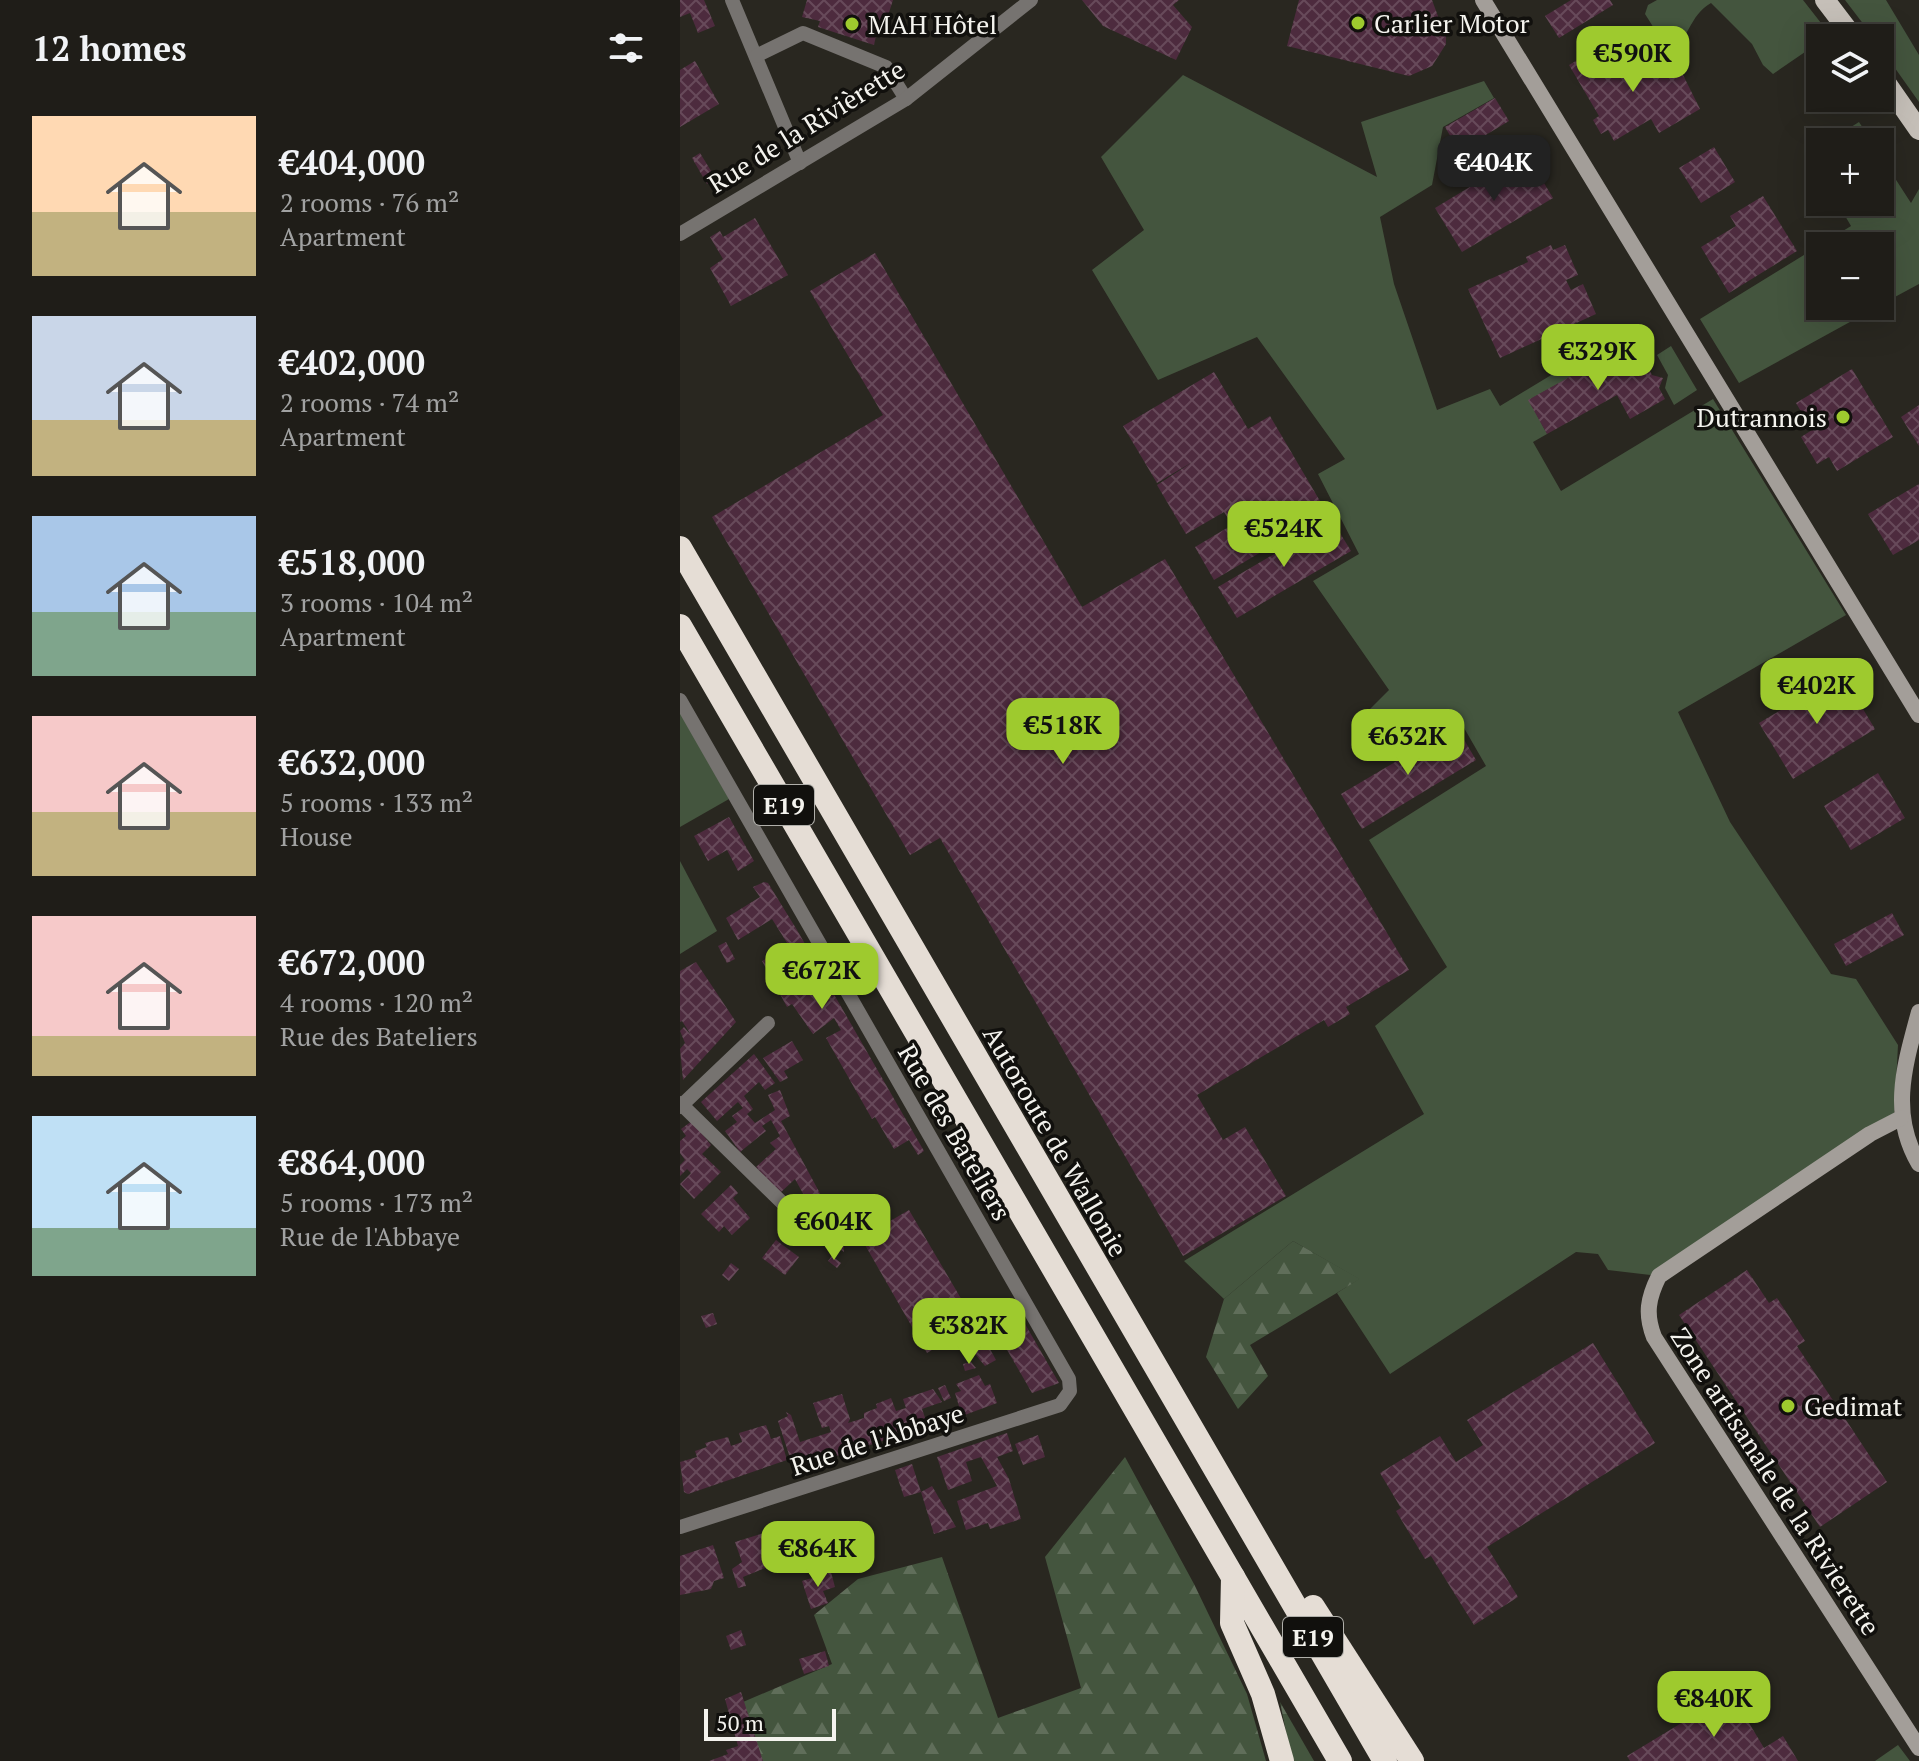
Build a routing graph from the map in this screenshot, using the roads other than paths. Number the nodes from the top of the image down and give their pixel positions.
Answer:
1 (732, 0) edge
2 (1031, 0) edge
3 (1483, 0) edge
4 (1825, 0) edge
5 (1843, 24) edge
6 (756, 56) junction
7 (1894, 94) edge
8 (906, 99) junction
9 (1919, 130) edge
10 (800, 163) junction
11 (680, 234) edge
12 (680, 548) edge
13 (680, 626) edge
14 (680, 700) edge
15 (1919, 715) edge
16 (1919, 1012) edge
17 (768, 1023) dead end
18 (682, 1104) edge
19 (1901, 1118) junction
20 (1919, 1164) edge
21 (803, 1223) dead end
22 (1069, 1379) joint
23 (1240, 1514) junction
24 (680, 1527) edge
25 (1233, 1577) junction
26 (1919, 1748) edge
27 (1282, 1761) edge
28 (1340, 1761) edge
29 (1385, 1761) edge
30 (1412, 1761) edge

1 - 6 street
2 - 8 street, Rue de la Rivièrette
3 - 15 street
4 - 5 main road
6 - 8 street
6 - 10 street
7 - 9 main road
8 - 10 street, Rue de la Rivièrette
10 - 11 street, Rue de la Rivièrette
12 - 23 highway, Autoroute de Wallonie / E19
13 - 25 highway, E19
14 - 22 street, Rue des Bateliers
16 - 19 street
17 - 18 street
18 - 21 street
19 - 20 street
19 - 26 street, Zone artisanale de la Rivierette
22 - 24 street, Rue de l'Abbaye
23 - 29 highway, Autoroute de Wallonie / E19
23 - 30 highway
25 - 27 highway
25 - 28 highway, E19

